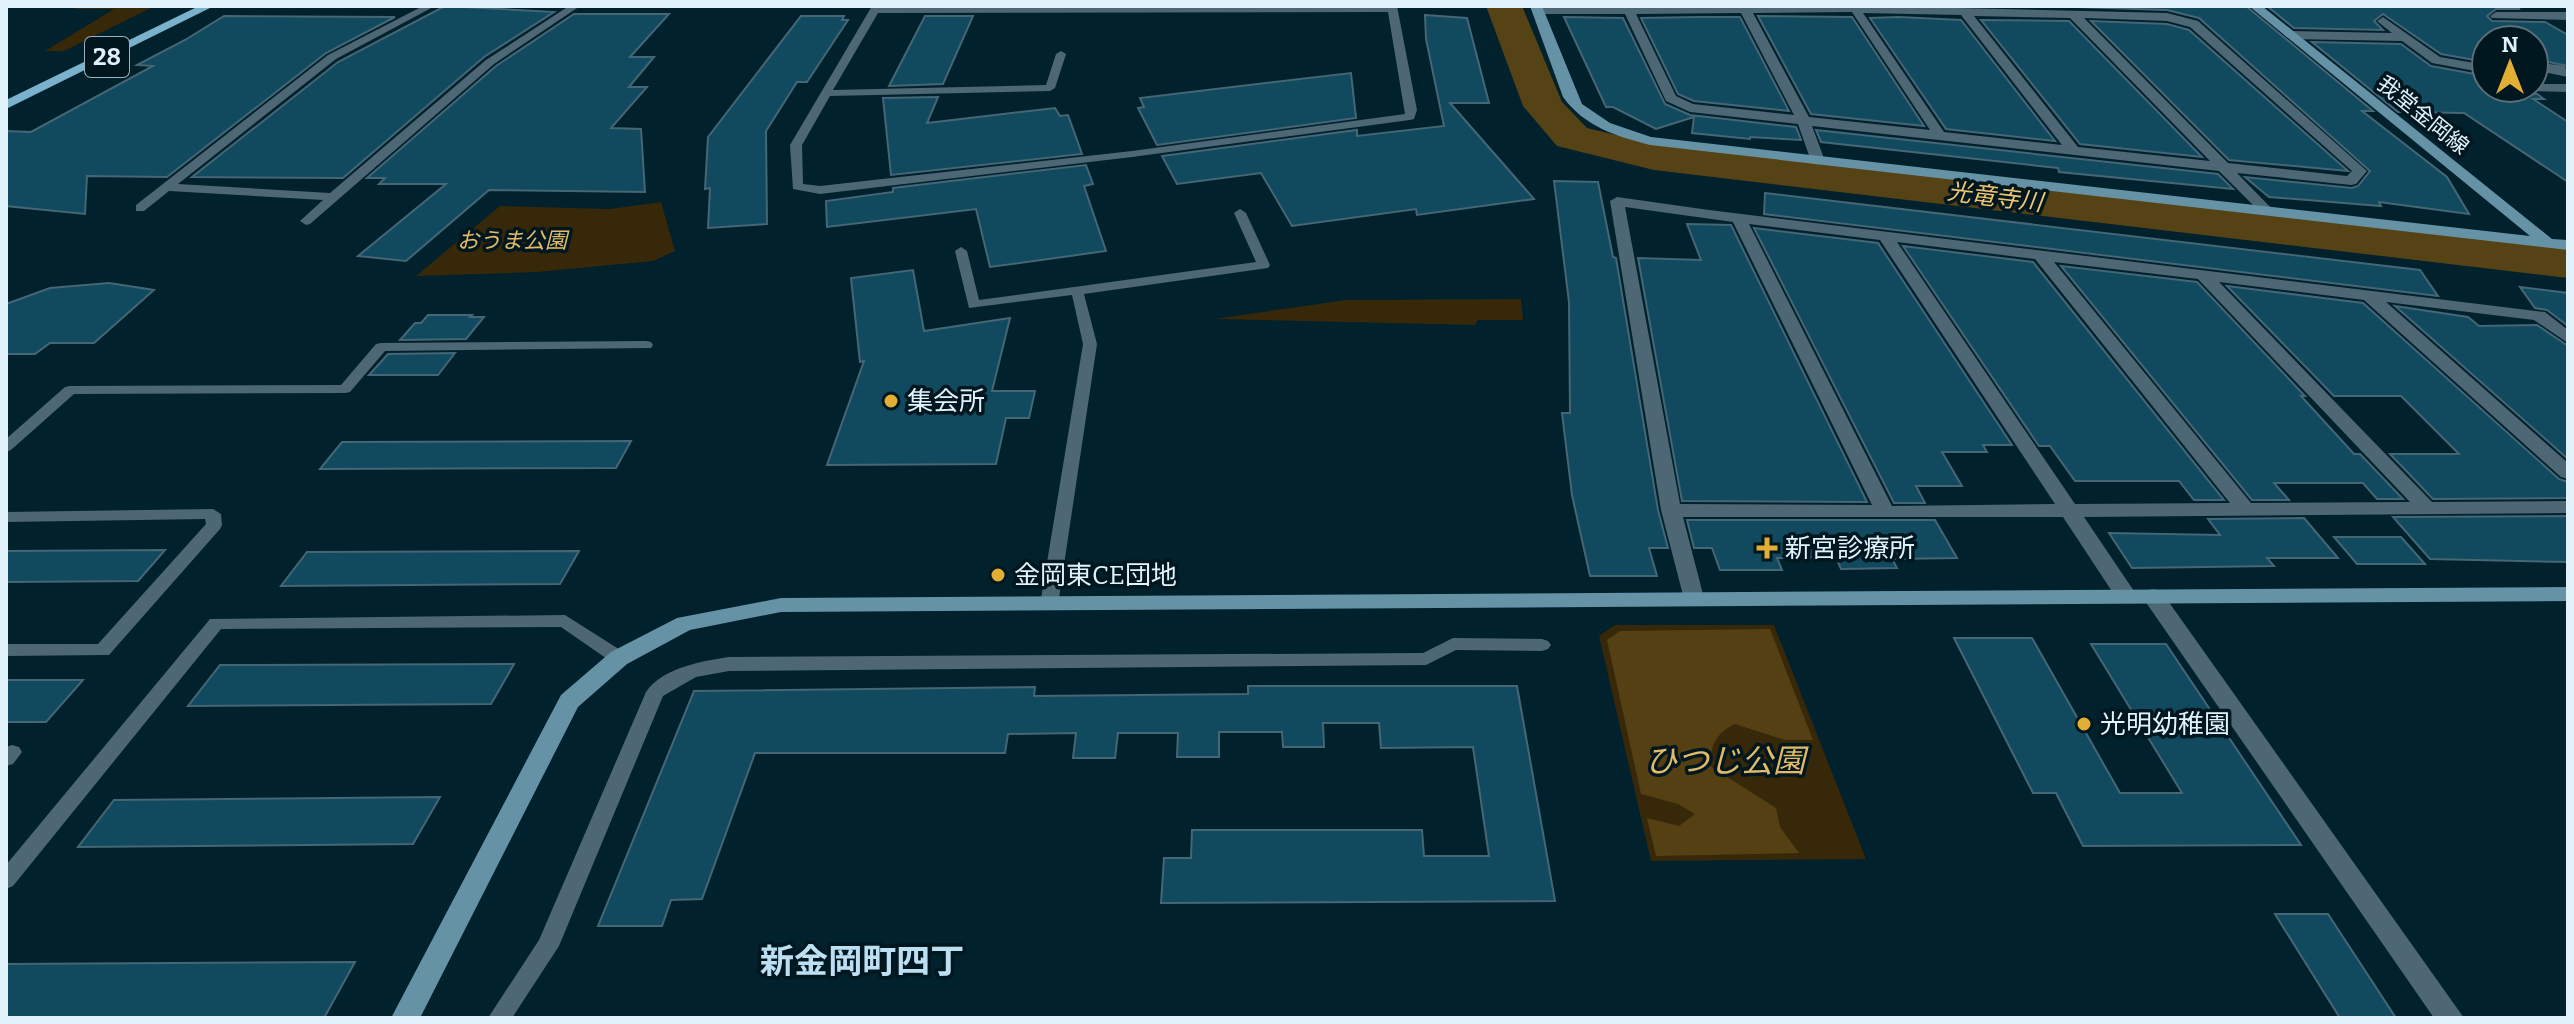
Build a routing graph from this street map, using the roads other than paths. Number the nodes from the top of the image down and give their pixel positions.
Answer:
1 (181, 6) edge
2 (208, 6) edge
3 (430, 6) edge
4 (575, 6) edge
5 (2094, 6) edge
6 (2255, 6) edge
7 (876, 8) edge
8 (1392, 8) edge
9 (1537, 8) edge
10 (1854, 8) edge
11 (1629, 11) junction
12 (1746, 11) junction
13 (1964, 11) junction
14 (2074, 15) junction
15 (2106, 16) junction
16 (2496, 16) dead end
17 (2568, 16) edge
18 (2383, 21) dead end
19 (2290, 35) junction
20 (2405, 37) junction
21 (1061, 54) dead end
22 (2470, 66) edge
23 (827, 93) junction
24 (2550, 93) edge
25 (6, 94) edge
26 (2568, 102) edge
27 (6, 105) edge
28 (1804, 121) junction
29 (1939, 134) junction
30 (2073, 150) junction
31 (1818, 161) junction
32 (2220, 166) junction
33 (167, 187) junction
34 (333, 197) junction
35 (140, 208) dead end
36 (2267, 211) junction
37 (1240, 213) dead end
38 (1739, 219) junction
39 (306, 221) dead end
40 (1884, 235) junction
41 (2548, 243) junction
42 (2568, 245) edge
43 (961, 251) dead end
44 (2040, 255) junction
45 (2203, 275) junction
46 (1077, 291) junction
47 (2367, 294) junction
48 (2568, 338) edge
49 (646, 345) dead end
50 (6, 447) edge
51 (2568, 473) edge
52 (2568, 507) edge
53 (2427, 508) junction
54 (2245, 509) junction
55 (1671, 510) junction
56 (2067, 510) junction
57 (1885, 512) junction
58 (6, 517) edge
59 (2568, 594) edge
60 (2153, 596) junction
61 (2127, 597) junction
62 (1693, 598) junction
63 (1049, 605) junction
64 (1542, 645) dead end
65 (6, 650) edge
66 (619, 658) junction
67 (6, 880) edge
68 (405, 1018) edge
69 (499, 1018) edge
70 (2450, 1018) edge

1 - 25 main road, 28
2 - 27 main road, 28
3 - 33 lane
4 - 34 lane
5 - 15 street
6 - 19 street, 我堂金岡線
7 - 8 lane
7 - 23 lane
8 - 23 lane
9 - 11 street
9 - 31 street
10 - 12 street
10 - 13 street
10 - 29 street
11 - 12 street
11 - 28 street
12 - 28 street
13 - 14 street
13 - 30 street
14 - 15 street
14 - 32 street
15 - 32 street
16 - 17 street
18 - 20 street
19 - 20 street
19 - 41 street, 我堂金岡線
20 - 22 street
21 - 23 lane
24 - 26 street
28 - 29 street
28 - 31 street
29 - 30 street
30 - 32 street
31 - 36 street
32 - 36 street
33 - 34 lane
33 - 35 lane
34 - 39 lane
36 - 41 street
37 - 46 lane
38 - 40 street
38 - 55 street
38 - 57 street
40 - 44 street
40 - 56 street
41 - 42 street
43 - 46 lane
44 - 45 street
44 - 54 street
45 - 47 street
45 - 53 street
46 - 63 lane
47 - 48 street
47 - 51 street
49 - 50 lane
52 - 53 street
53 - 54 street
54 - 56 street
55 - 57 street
55 - 62 street
56 - 57 street
56 - 61 street
58 - 65 lane
59 - 60 street
60 - 61 street
60 - 70 street
61 - 62 street
62 - 63 street
63 - 66 street
64 - 69 lane
66 - 67 lane
66 - 68 street

